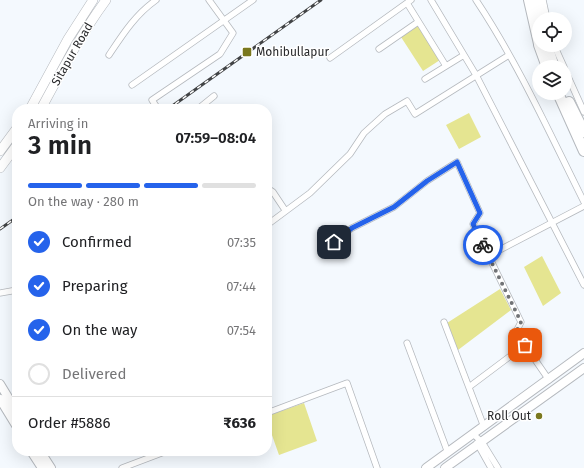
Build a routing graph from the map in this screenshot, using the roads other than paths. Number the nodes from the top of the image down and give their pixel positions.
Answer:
1 (93, 0) edge
2 (106, 0) edge
3 (156, 0) edge
4 (209, 0) edge
5 (252, 0) edge
6 (431, 0) edge
7 (476, 0) edge
8 (529, 0) edge
9 (537, 0) edge
10 (543, 0) edge
11 (409, 1) edge
12 (540, 12) edge
13 (546, 12) edge
14 (532, 13) edge
15 (224, 20) junction
16 (418, 22) junction
17 (379, 49) dead end
18 (109, 55) dead end
19 (464, 55) junction
20 (509, 55) junction
21 (330, 58) dead end
22 (446, 66) junction
23 (476, 75) junction
24 (425, 79) dead end
25 (132, 85) dead end
26 (572, 85) edge
27 (214, 96) dead end
28 (561, 100) edge
29 (568, 100) edge
30 (33, 104) edge
31 (44, 104) edge
32 (155, 104) edge
33 (204, 104) edge
34 (584, 112) edge
35 (584, 132) edge
36 (12, 135) edge
37 (0, 151) edge
38 (12, 152) edge
39 (584, 152) edge
40 (0, 168) edge
41 (272, 192) edge
42 (584, 202) edge
43 (584, 206) edge
44 (285, 210) junction
45 (272, 221) edge
46 (552, 223) junction
47 (334, 242) dead end
48 (488, 256) junction
49 (584, 285) edge
50 (12, 291) edge
51 (0, 293) edge
52 (444, 322) dead end
53 (407, 343) dead end
54 (525, 345) junction
55 (584, 353) edge
56 (584, 368) edge
57 (549, 380) junction
58 (0, 384) edge
59 (469, 387) junction
60 (0, 399) edge
61 (12, 404) edge
62 (272, 411) edge
63 (12, 419) edge
64 (484, 427) junction
65 (474, 435) junction
66 (480, 443) junction
67 (448, 453) junction
68 (34, 456) edge
69 (43, 456) edge
70 (154, 456) edge
71 (39, 467) edge
72 (51, 468) edge
73 (122, 468) edge
74 (377, 468) edge
75 (426, 468) edge
76 (445, 468) edge
77 (491, 468) edge
78 (498, 468) edge

1 - 30 main road, Sitapur Road
2 - 31 main road, Sitapur Road
3 - 18 street
4 - 15 street
5 - 15 street
6 - 19 street
7 - 20 street
8 - 14 highway
9 - 12 highway
10 - 13 street
11 - 16 street
11 - 21 street
15 - 25 street
15 - 32 street
16 - 17 street
16 - 22 street
19 - 22 street
19 - 23 street
20 - 23 street
20 - 42 street
22 - 24 street
23 - 44 street
23 - 46 street
26 - 34 street
27 - 33 street
28 - 39 highway
29 - 35 highway
36 - 37 main road
38 - 40 main road
41 - 44 street
43 - 46 street
44 - 45 street
46 - 48 street
46 - 49 street
47 - 48 street
48 - 54 street
50 - 51 street
52 - 59 street
53 - 67 street
54 - 57 street
54 - 59 street
55 - 57 street
56 - 66 street
57 - 64 street
58 - 61 street
59 - 64 street
60 - 63 street
62 - 74 street
64 - 65 street
65 - 66 street
65 - 67 street
66 - 76 street
66 - 77 street
66 - 78 street
67 - 75 street
68 - 71 street
69 - 72 street
70 - 73 street

